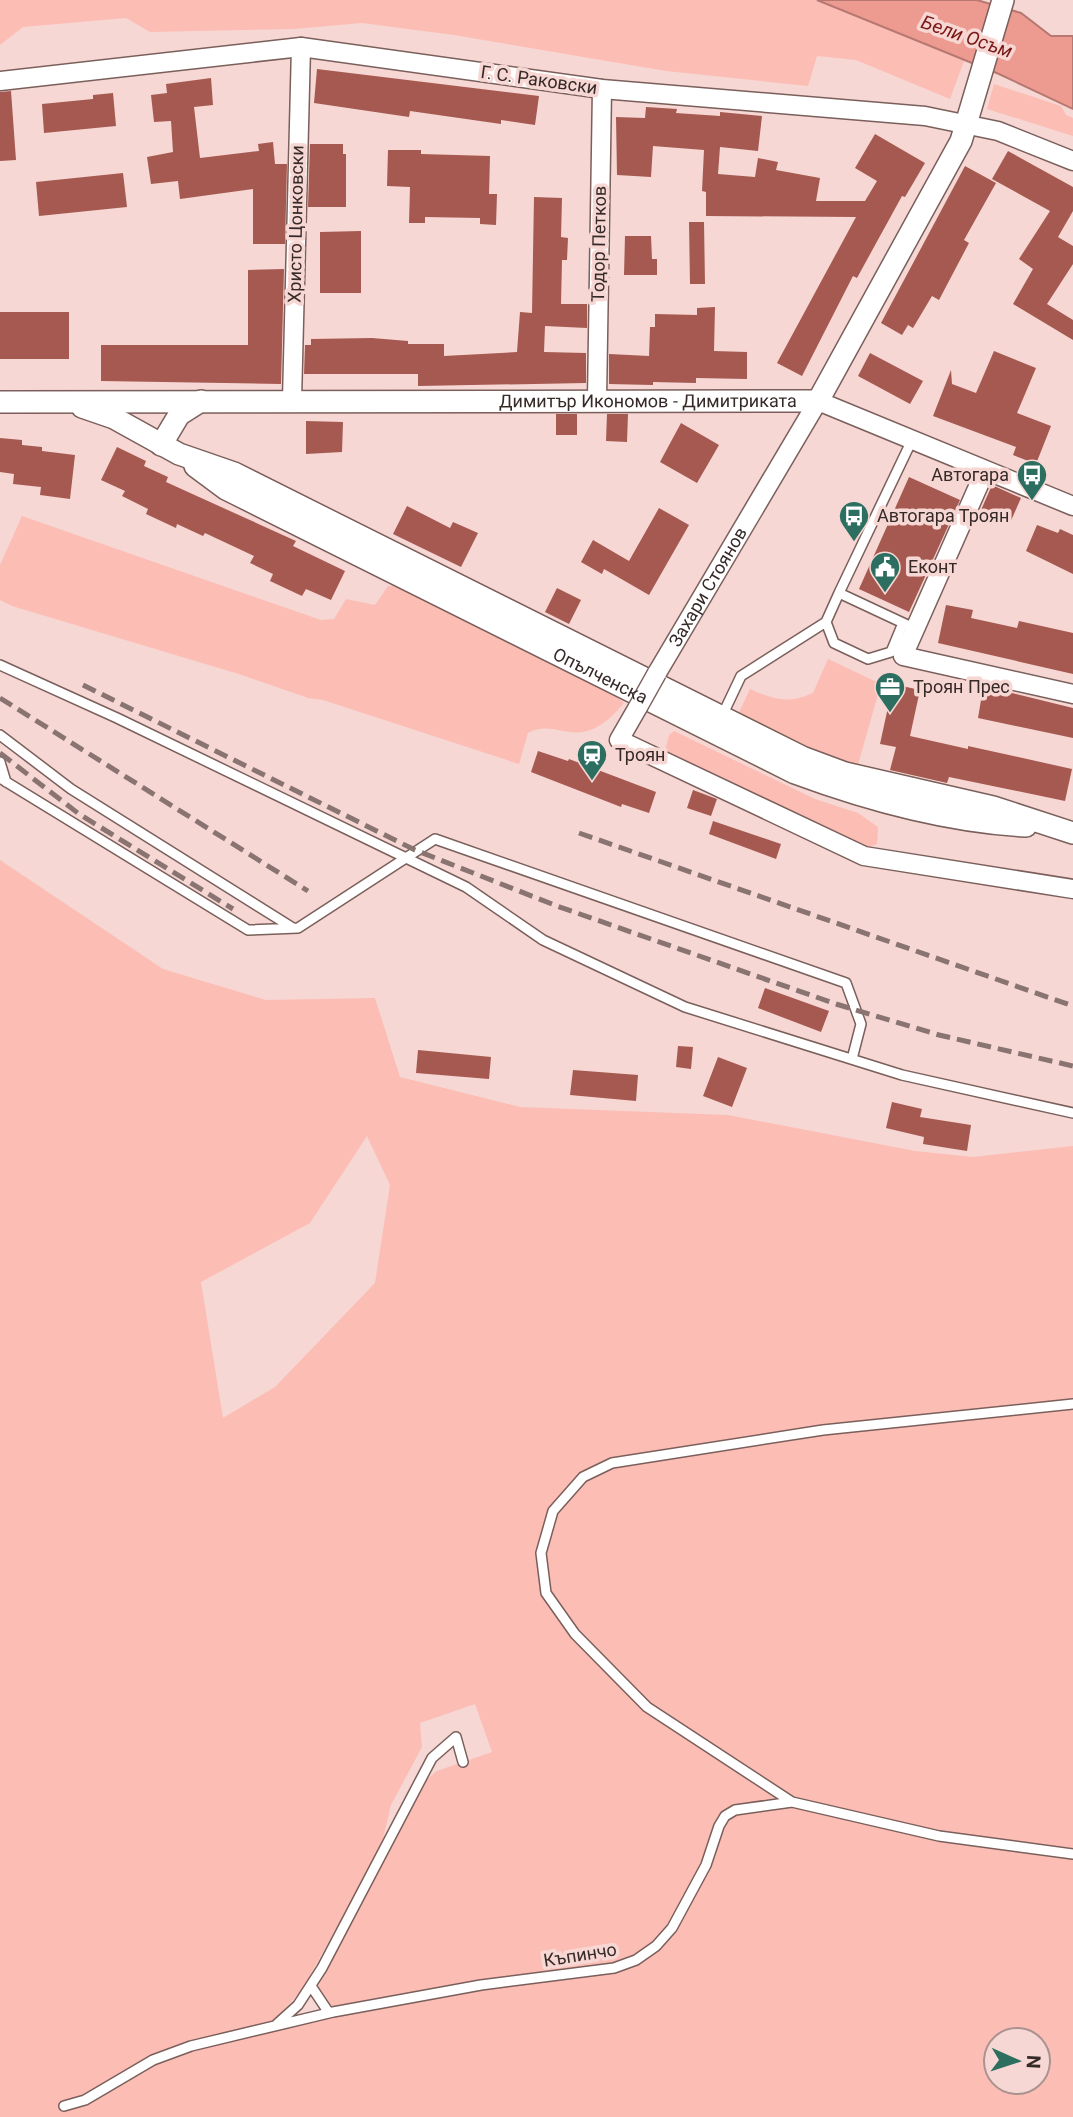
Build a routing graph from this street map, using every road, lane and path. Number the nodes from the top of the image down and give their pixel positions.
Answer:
1 (1003, 0) edge
2 (301, 47) junction
3 (0, 81) edge
4 (602, 89) junction
5 (971, 115) junction
6 (1073, 161) edge
7 (597, 399) junction
8 (292, 400) junction
9 (202, 401) junction
10 (818, 401) junction
11 (0, 402) edge
12 (49, 402) junction
13 (912, 440) junction
14 (170, 450) junction
15 (985, 471) junction
16 (1072, 504) edge
17 (839, 593) junction
18 (826, 622) junction
19 (909, 626) junction
20 (0, 665) edge
21 (1073, 694) edge
22 (721, 719) junction
23 (0, 735) edge
24 (0, 762) edge
25 (3, 780) edge
26 (1048, 827) junction
27 (1073, 833) edge
28 (405, 859) junction
29 (1073, 889) edge
30 (293, 928) junction
31 (852, 1059) junction
32 (1073, 1113) edge
33 (1073, 1404) edge
34 (463, 1762) dead end
35 (792, 1802) junction
36 (1073, 1854) edge
37 (311, 1986) junction
38 (328, 2013) junction
39 (273, 2026) junction
40 (64, 2106) dead end

1 - 5 street, Захари Стоянов
2 - 3 street, Г. С. Раковски
2 - 4 street, Г. С. Раковски
2 - 8 street, Христо Цонковски
4 - 5 street, Г. С. Раковски
4 - 7 street, Тодор Петков
5 - 6 street, Г. С. Раковски
5 - 10 street, Захари Стоянов
7 - 8 street, Димитър Икономов - Димитриката
7 - 10 street, Димитър Икономов - Димитриката
8 - 9 street, Димитър Икономов - Димитриката
9 - 12 street, Димитър Икономов - Димитриката
9 - 14 street
10 - 13 street, Димитър Икономов - Димитриката
10 - 29 street, Захари Стоянов, bridge
11 - 12 street, Димитър Икономов - Димитриката
12 - 14 street, Димитър Икономов - Димитриката
13 - 15 street, Димитър Икономов - Димитриката
13 - 17 lane
14 - 22 street, Опълченска
14 - 26 street, Опълченска
15 - 16 street, Димитър Икономов - Димитриката
15 - 19 street
17 - 18 lane
17 - 19 lane
18 - 19 lane
18 - 22 lane
19 - 21 street
20 - 28 lane
22 - 26 street, Опълченска
23 - 30 lane
24 - 25 lane
25 - 30 lane
26 - 27 street, Опълченска
28 - 30 lane
28 - 31 lane
28 - 31 lane
31 - 32 lane
33 - 35 lane
34 - 37 lane
35 - 36 lane, Къпинчо
35 - 38 lane, Къпинчо
37 - 38 lane
37 - 39 lane
38 - 39 lane, Къпинчо
39 - 40 lane, Къпинчо

